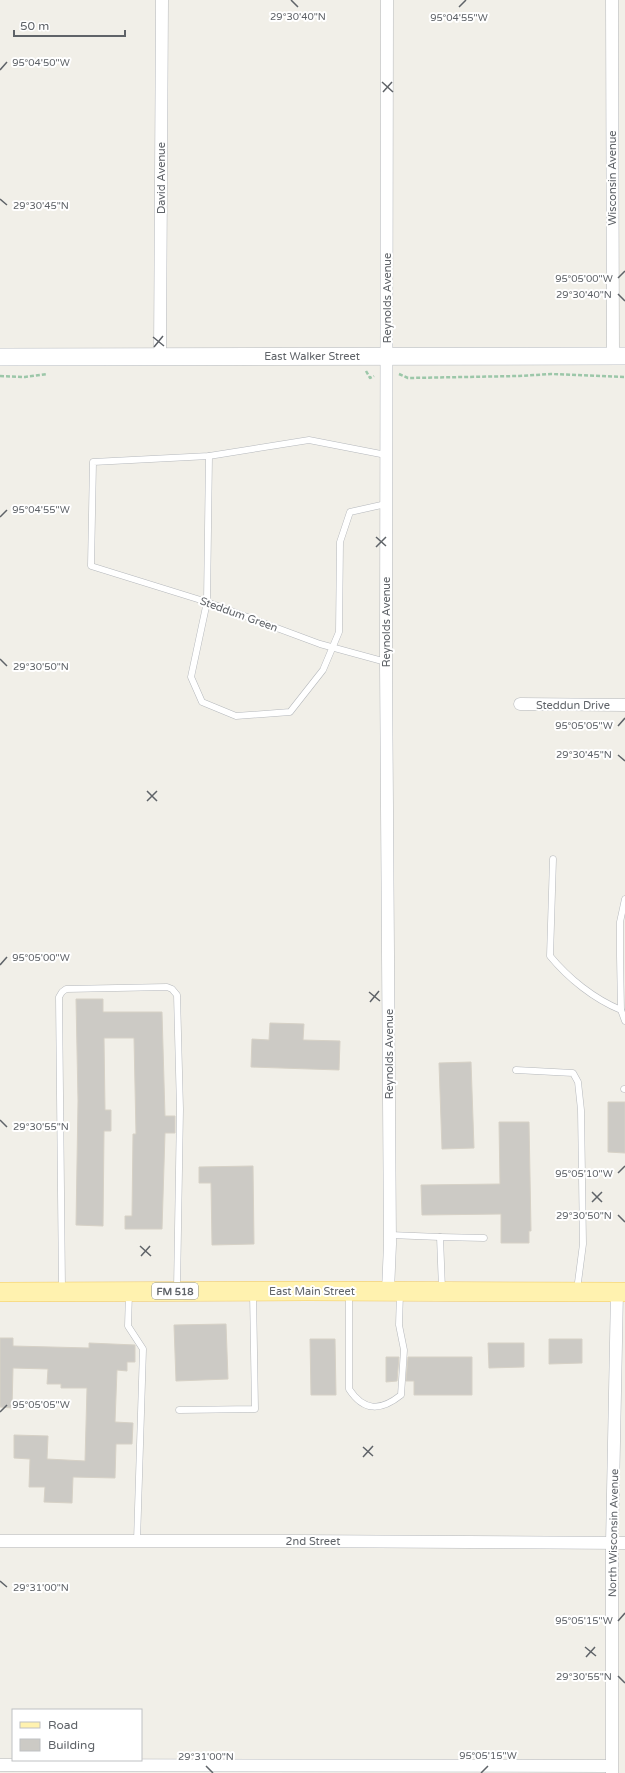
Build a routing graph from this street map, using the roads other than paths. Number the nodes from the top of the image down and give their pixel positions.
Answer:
1 (162, 0) edge
2 (387, 0) edge
3 (612, 0) edge
4 (160, 356) junction
5 (387, 356) junction
6 (619, 356) edge
7 (0, 357) edge
8 (386, 455) junction
9 (209, 456) junction
10 (386, 504) junction
11 (207, 602) junction
12 (332, 648) junction
13 (386, 662) junction
14 (520, 704) dead end
15 (625, 705) edge
16 (553, 859) dead end
17 (625, 899) edge
18 (621, 1010) junction
19 (625, 1021) edge
20 (516, 1070) dead end
21 (440, 1237) junction
22 (484, 1238) dead end
23 (390, 1239) junction
24 (177, 1290) junction
25 (129, 1291) junction
26 (252, 1291) junction
27 (350, 1291) junction
28 (394, 1291) junction
29 (442, 1291) junction
30 (0, 1292) edge
31 (62, 1292) junction
32 (577, 1292) junction
33 (621, 1292) edge
34 (178, 1410) dead end
35 (0, 1541) edge
36 (137, 1541) junction
37 (612, 1543) junction
38 (625, 1543) edge
39 (0, 1765) edge
40 (284, 1769) edge
41 (612, 1769) edge

1 - 4 street, David Avenue
2 - 5 street, Reynolds Avenue
3 - 6 street, Wisconsin Avenue
4 - 5 street, East Walker Street
4 - 7 street, East Walker Street
5 - 6 street, East Walker Street
5 - 8 street, Reynolds Avenue
8 - 9 lane
8 - 10 street, Reynolds Avenue
9 - 11 lane
9 - 11 lane, Steddum Green
10 - 12 lane
10 - 13 street, Reynolds Avenue
11 - 12 lane, Steddum Green
11 - 12 lane
12 - 13 lane, Steddum Green
13 - 23 street, Reynolds Avenue
14 - 15 street, Steddun Drive
16 - 18 lane
17 - 18 lane
18 - 19 lane
20 - 32 lane
21 - 22 lane
21 - 23 lane
21 - 29 lane
23 - 28 street, Reynolds Avenue
24 - 25 main road, East Main Street / FM 518
24 - 26 main road, East Main Street / FM 518
24 - 31 lane
25 - 31 main road, East Main Street / FM 518
25 - 36 lane
26 - 27 main road, East Main Street / FM 518
26 - 34 lane
27 - 28 main road, East Main Street / FM 518
27 - 28 lane
28 - 29 main road, East Main Street / FM 518
29 - 32 main road, East Main Street / FM 518
30 - 31 main road, East Main Street / FM 518
32 - 33 main road, East Main Street / FM 518
33 - 37 street, North Wisconsin Avenue
35 - 36 street, 2nd Street
36 - 37 street, 2nd Street
37 - 38 street, 2nd Street
37 - 41 street, North Wisconsin Avenue
39 - 40 street
40 - 41 street

